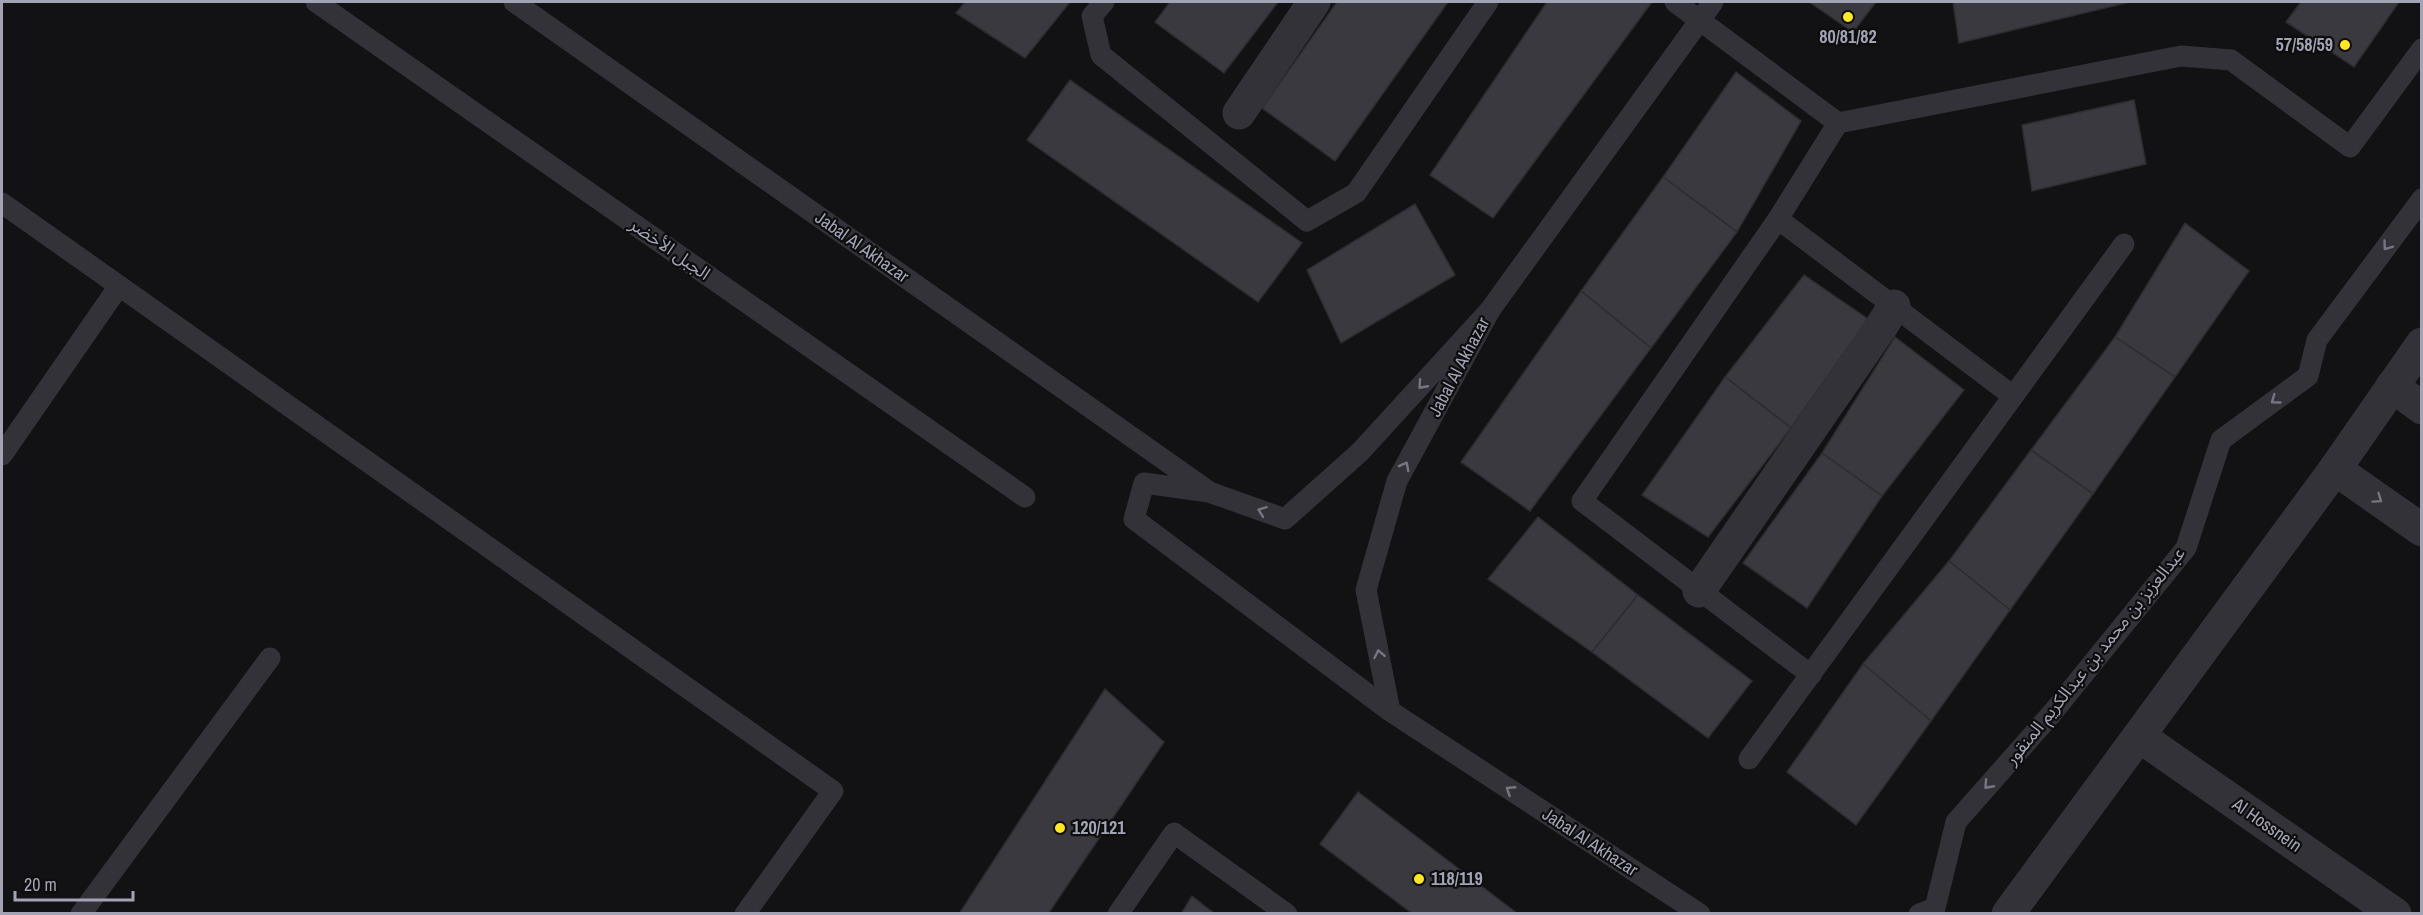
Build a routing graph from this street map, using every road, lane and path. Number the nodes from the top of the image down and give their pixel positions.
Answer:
1 (316, 2) edge
2 (514, 2) edge
3 (1104, 2) edge
4 (1314, 2) edge
5 (1488, 2) edge
6 (1675, 2) edge
7 (1713, 2) edge
8 (1700, 19) junction
9 (2421, 49) edge
10 (1239, 112) dead end
11 (1838, 123) junction
12 (2421, 199) edge
13 (2, 203) edge
14 (1778, 219) junction
15 (2124, 244) dead end
16 (119, 286) junction
17 (1893, 306) junction
18 (1490, 310) junction
19 (2421, 344) edge
20 (2392, 386) junction
21 (2013, 396) junction
22 (2421, 408) edge
23 (2, 455) edge
24 (2335, 469) junction
25 (1209, 492) junction
26 (1025, 497) dead end
27 (2421, 530) edge
28 (1699, 591) junction
29 (270, 658) dead end
30 (1811, 675) junction
31 (1390, 711) junction
32 (2139, 736) junction
33 (1749, 759) dead end
34 (81, 914) edge
35 (745, 914) edge
36 (1118, 914) edge
37 (1287, 914) edge
38 (1700, 914) edge
39 (1919, 914) edge
40 (2008, 914) edge
41 (2395, 914) edge

1 - 26 lane, الجبل الأخضر
2 - 25 lane, Jabal Al Akhazar
3 - 5 lane
4 - 10 street
6 - 8 lane
7 - 8 lane
8 - 11 lane
8 - 18 lane
9 - 11 lane
11 - 14 lane
12 -> 39 lane, عبدالعزيز بن محمد بن عبدالكريم المنقور
13 - 16 lane
14 - 17 lane
14 - 28 lane
15 - 21 lane
16 - 23 lane
16 - 35 lane
17 - 21 lane
17 - 28 street
18 -> 25 lane, Jabal Al Akhazar
31 -> 18 lane, Jabal Al Akhazar
19 - 20 street
20 - 22 street
20 - 24 street
21 - 30 lane
24 -> 27 street
24 - 32 street
25 - 31 lane, Jabal Al Akhazar
28 - 30 lane
29 - 34 lane
30 - 33 lane
38 -> 31 lane, Jabal Al Akhazar
32 - 40 street
32 - 41 street, Al Hossnein
36 - 37 lane

